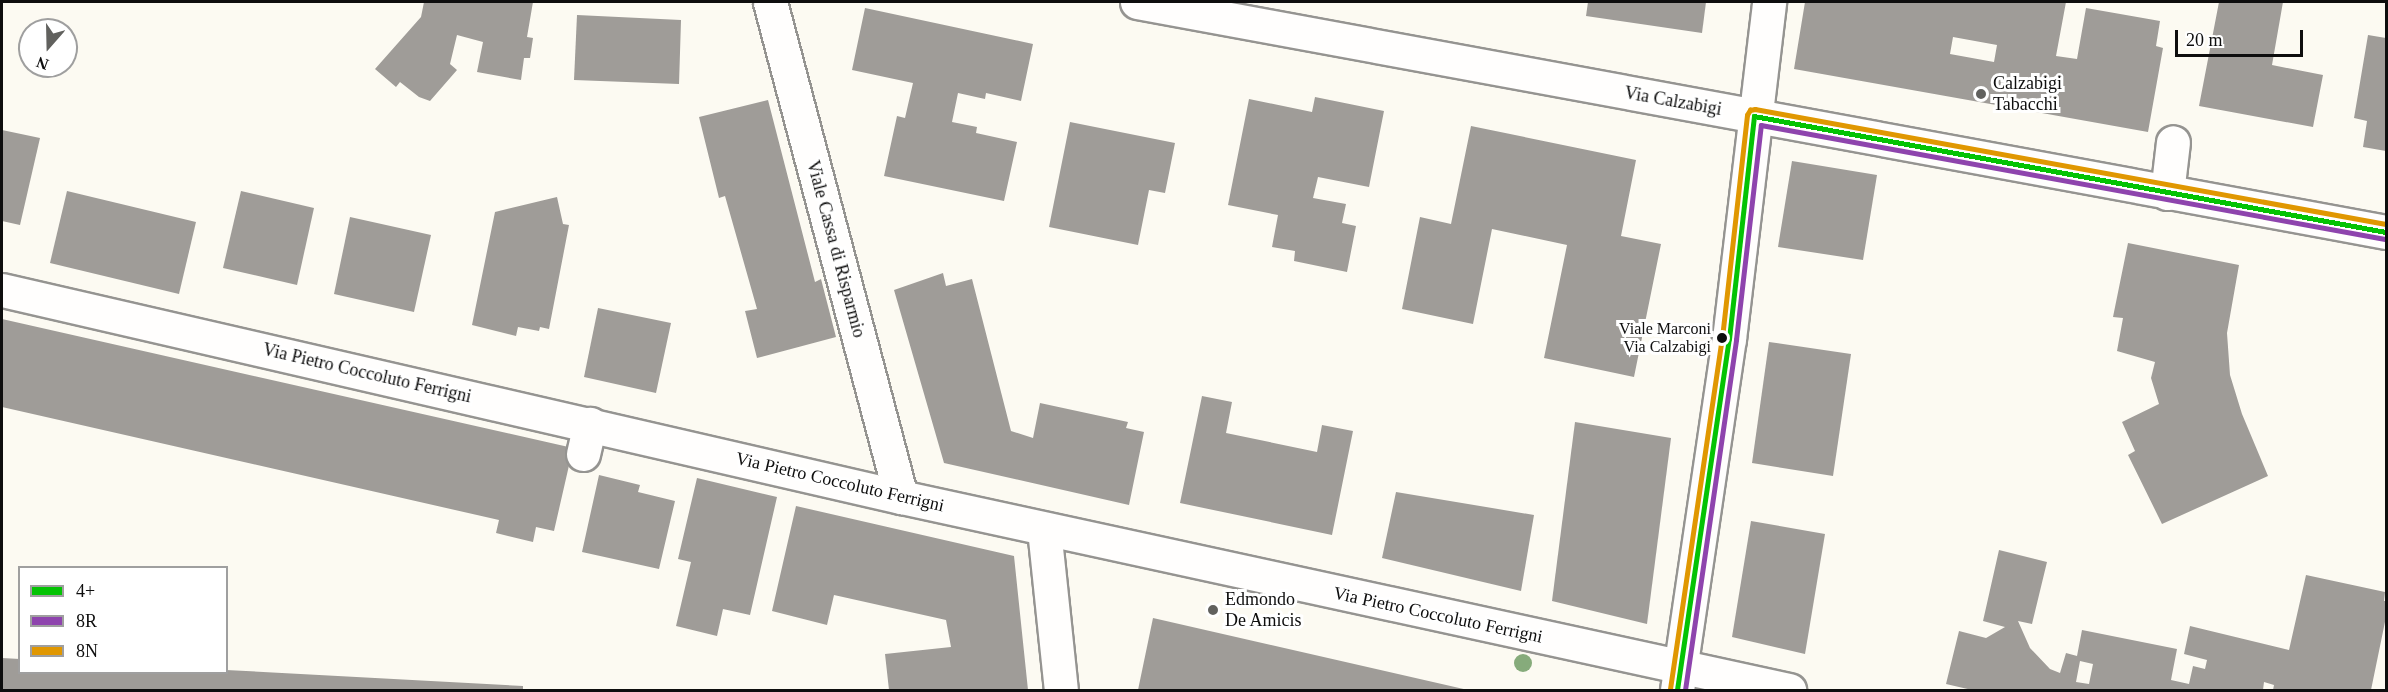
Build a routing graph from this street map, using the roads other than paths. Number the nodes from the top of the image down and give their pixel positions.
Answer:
1 (770, 2) edge
2 (1137, 2) edge
3 (1769, 2) edge
4 (1754, 116) junction
5 (2173, 142) dead end
6 (2167, 193) junction
7 (2386, 232) edge
8 (2, 290) edge
9 (901, 497) junction
10 (1044, 529) junction
11 (1679, 679) edge
12 (1061, 690) edge
13 (1789, 690) edge

1 - 9 street, Viale Cassa di Risparmio
2 - 4 street, Via Calzabigi
3 - 4 street
4 - 6 street, Via Calzabigi
4 - 11 street
5 - 6 street
6 - 7 street, Via Calzabigi
8 - 9 street, Via Pietro Coccoluto Ferrigni
9 - 10 street, Via Pietro Coccoluto Ferrigni
10 - 11 street, Via Pietro Coccoluto Ferrigni
10 - 12 street
11 - 13 street, Via Pietro Coccoluto Ferrigni

